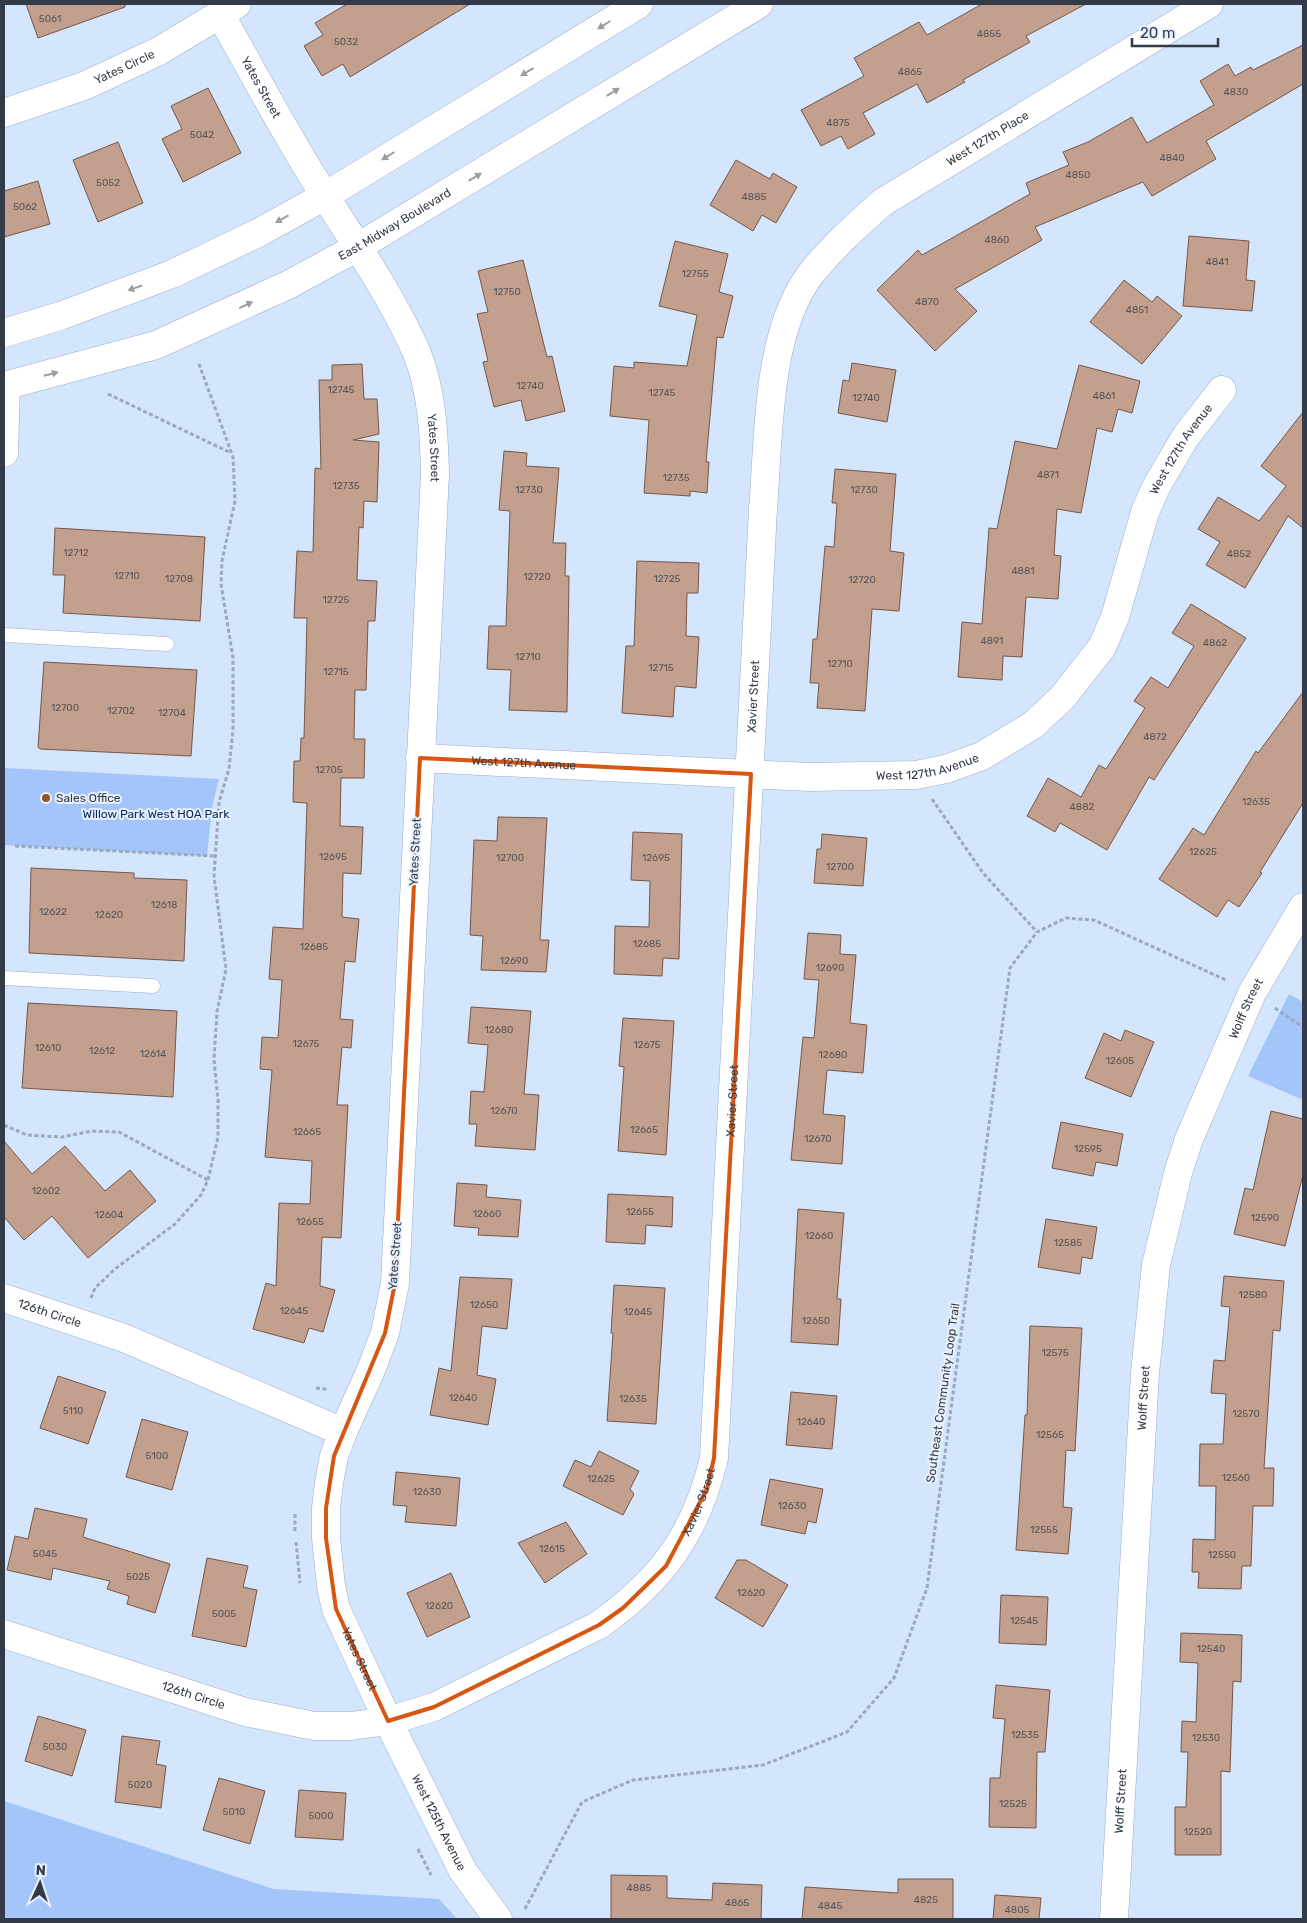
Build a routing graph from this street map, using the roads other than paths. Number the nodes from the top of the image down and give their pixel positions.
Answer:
1 (640, 4) edge
2 (759, 4) edge
3 (1210, 4) edge
4 (228, 9) edge
5 (4, 113) edge
6 (325, 196) junction
7 (358, 247) junction
8 (794, 306) joint
9 (4, 332) edge
10 (5, 386) edge
11 (1222, 390) dead end
12 (4, 453) edge
13 (4, 635) edge
14 (167, 644) dead end
15 (420, 758) junction
16 (751, 774) junction
17 (1303, 907) edge
18 (4, 978) edge
19 (153, 986) dead end
20 (4, 1298) edge
21 (344, 1432) junction
22 (4, 1634) edge
23 (388, 1721) junction
24 (498, 1919) edge
25 (1114, 1919) edge

1 -> 6 street
7 -> 2 street, East Midway Boulevard
3 - 8 street, West 127th Place
4 - 5 street, Yates Circle
4 - 6 street, Yates Street
6 - 7 street, Yates Street
6 -> 9 street
10 -> 7 street, East Midway Boulevard
7 - 15 street, Yates Street
8 - 16 street, Xavier Street
10 - 12 street
11 - 16 street, West 127th Avenue
13 - 14 lane
15 - 16 street, West 127th Avenue
15 - 21 street, Yates Street
16 - 23 street, Xavier Street
17 - 25 street, Wolff Street
18 - 19 lane
20 - 21 street, 126th Circle
21 - 23 street, Yates Street
22 - 23 street, 126th Circle
23 - 24 street, West 125th Avenue

